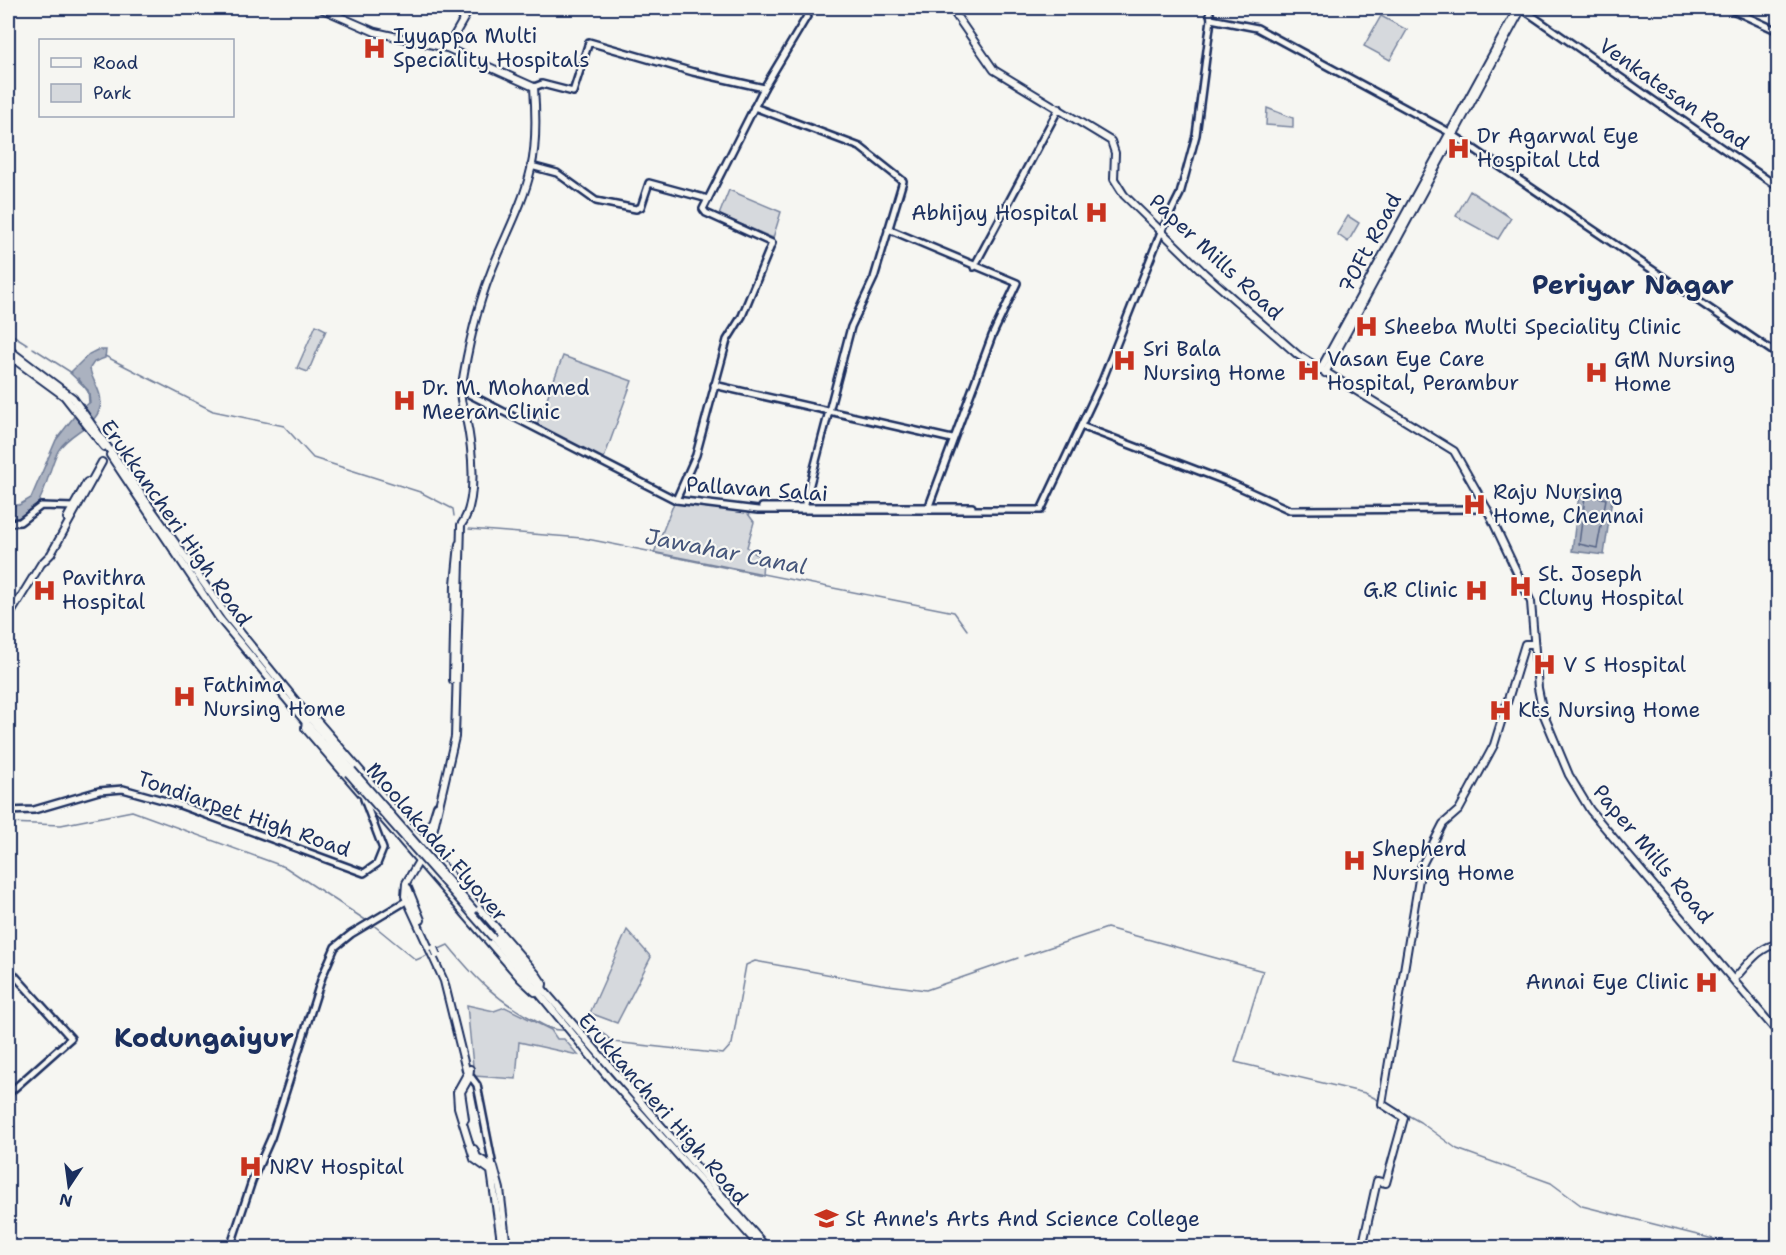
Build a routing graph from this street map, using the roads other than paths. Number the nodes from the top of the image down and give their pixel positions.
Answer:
1 (320, 8) edge
2 (470, 8) edge
3 (812, 8) edge
4 (946, 8) edge
5 (951, 8) edge
6 (1209, 8) edge
7 (1521, 8) edge
8 (1728, 8) edge
9 (1211, 19) junction
10 (966, 30) junction
11 (1779, 31) edge
12 (447, 48) junction
13 (534, 87) junction
14 (764, 88) junction
15 (754, 107) junction
16 (1059, 108) junction
17 (1451, 134) junction
18 (531, 166) junction
19 (1779, 188) edge
20 (708, 199) junction
21 (888, 230) junction
22 (1161, 232) junction
23 (974, 267) junction
24 (8, 349) edge
25 (8, 355) edge
26 (1779, 355) edge
27 (20, 361) junction
28 (1323, 371) junction
29 (714, 385) junction
30 (461, 390) junction
31 (829, 410) junction
32 (1081, 426) junction
33 (952, 439) junction
34 (112, 454) junction
35 (82, 495) junction
36 (676, 500) junction
37 (929, 506) junction
38 (74, 507) junction
39 (804, 507) junction
40 (1041, 508) junction
41 (749, 509) junction
42 (1487, 509) junction
43 (8, 523) edge
44 (48, 556) junction
45 (8, 618) edge
46 (1534, 644) junction
47 (307, 719) junction
48 (453, 737) junction
49 (364, 798) junction
50 (8, 811) edge
51 (404, 823) junction
52 (393, 832) junction
53 (422, 842) junction
54 (429, 849) junction
55 (420, 863) junction
56 (445, 868) junction
57 (434, 879) junction
58 (406, 901) junction
59 (1779, 944) edge
60 (434, 952) junction
61 (8, 968) edge
62 (1735, 978) junction
63 (541, 991) junction
64 (1779, 1033) edge
65 (584, 1041) junction
66 (468, 1073) junction
67 (8, 1094) edge
68 (493, 1166) junction
69 (230, 1248) edge
70 (502, 1248) edge
71 (507, 1248) edge
72 (762, 1248) edge
73 (767, 1248) edge
74 (1362, 1248) edge

1 - 12 main road
2 - 12 main road
3 - 14 street
4 - 10 main road
5 - 10 main road, Paper Mills Road
6 - 9 street
7 - 17 main road, 70Ft Road
7 - 19 street, Venkatesan Road
8 - 11 street
9 - 17 street
9 - 22 street
10 - 16 main road, Paper Mills Road
12 - 13 main road
13 - 14 street
13 - 18 main road
14 - 15 street
15 - 20 street
15 - 21 street
16 - 22 main road, Paper Mills Road
16 - 23 street
17 - 26 street
17 - 28 main road, 70Ft Road
18 - 20 street
18 - 30 main road
20 - 29 street
21 - 23 street
21 - 31 street
22 - 28 main road, Paper Mills Road
22 - 32 street
23 - 33 street
24 - 27 main road
25 - 27 main road, Erukkancheri High Road
27 - 34 main road, Erukkancheri High Road
28 - 42 main road, Paper Mills Road
29 - 31 street
29 - 36 street
30 - 36 street, Pallavan Salai
30 - 48 main road
31 - 33 street
31 - 39 street
32 - 40 street
32 - 42 street
33 - 37 street
34 - 35 main road
34 - 47 main road, Erukkancheri High Road
35 - 38 main road
35 - 44 main road
36 - 41 street, Pallavan Salai
37 - 39 street
37 - 40 street
38 - 43 street
38 - 44 main road
39 - 41 street
40 - 41 street, Pallavan Salai
42 - 46 main road, Paper Mills Road
44 - 45 main road
46 - 62 main road, Paper Mills Road
46 - 74 main road
47 - 49 main road
47 - 51 main road
47 - 63 main road, Moolakadai Flyover, bridge
48 - 53 main road
48 - 54 main road
49 - 50 street, Tondiarpet High Road
49 - 52 main road
51 - 52 main road
51 - 53 main road
52 - 55 main road
53 - 54 main road
54 - 56 main road
55 - 57 main road
55 - 58 main road
55 - 60 main road
56 - 57 main road
56 - 63 main road
57 - 63 main road
58 - 60 main road
58 - 69 street
59 - 62 main road
60 - 66 main road
61 - 67 street
62 - 64 main road, Paper Mills Road
63 - 65 main road, Erukkancheri High Road
63 - 65 main road
65 - 72 main road, Erukkancheri High Road
65 - 73 main road
66 - 68 street
66 - 68 main road
66 - 70 main road
68 - 71 main road

